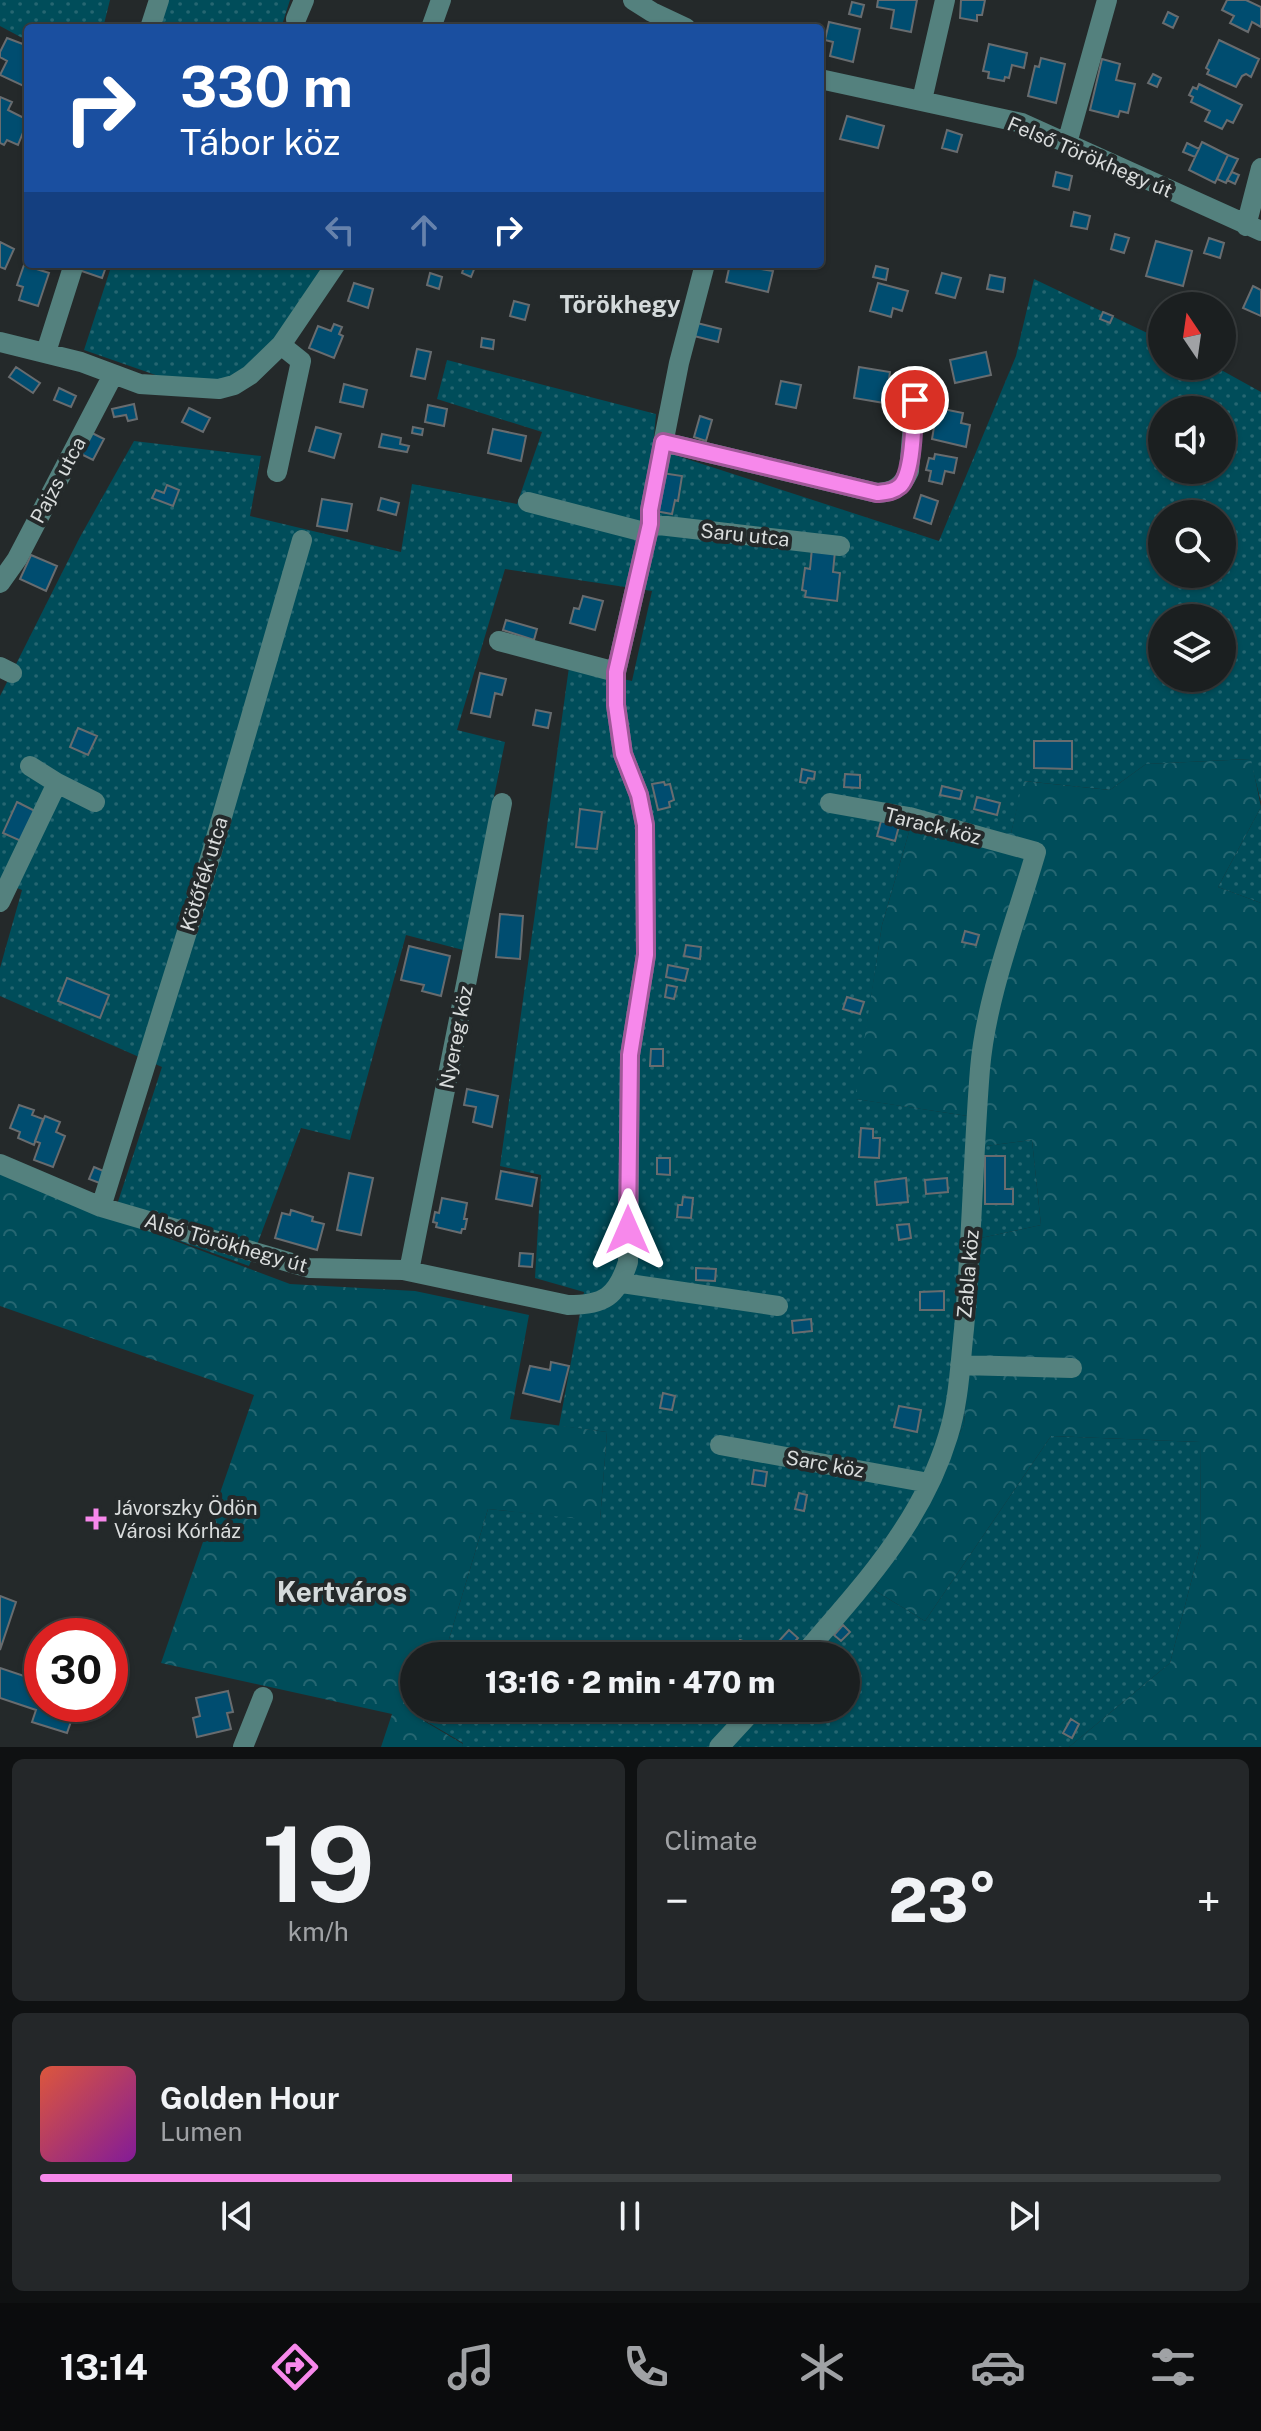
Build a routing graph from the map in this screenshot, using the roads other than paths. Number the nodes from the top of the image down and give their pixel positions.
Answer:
1 (159, 0) edge
2 (441, 0) edge
3 (633, 0) edge
4 (945, 0) edge
5 (1107, 0) edge
6 (151, 24) edge
7 (432, 24) edge
8 (678, 24) edge
9 (824, 80) edge
10 (922, 100) junction
11 (1067, 143) junction
12 (1261, 168) edge
13 (1254, 229) edge
14 (73, 268) edge
15 (333, 268) edge
16 (704, 268) edge
17 (0, 342) edge
18 (281, 345) junction
19 (46, 352) junction
20 (113, 375) junction
21 (917, 376) dead end
22 (663, 442) junction
23 (277, 472) dead end
24 (528, 502) dead end
25 (649, 529) junction
26 (302, 540) dead end
27 (840, 546) dead end
28 (0, 583) edge
29 (499, 641) dead end
30 (616, 672) junction
31 (30, 766) dead end
32 (57, 783) junction
33 (95, 802) dead end
34 (502, 803) dead end
35 (830, 803) dead end
36 (1036, 852) joint
37 (0, 902) edge
38 (0, 1164) edge
39 (101, 1207) junction
40 (409, 1271) junction
41 (622, 1283) junction
42 (778, 1306) dead end
43 (960, 1365) junction
44 (1072, 1368) dead end
45 (720, 1445) dead end
46 (929, 1483) junction
47 (814, 1642) edge
48 (263, 1697) dead end
49 (742, 1722) edge
50 (243, 1747) edge
51 (719, 1747) edge

1 - 6 street
2 - 7 street
3 - 8 street
4 - 10 street
5 - 11 street
9 - 10 street, Felső Törökhegy út
10 - 11 street, Felső Törökhegy út
11 - 13 street, Felső Törökhegy út
12 - 13 street
14 - 19 street
15 - 18 street
16 - 22 street
17 - 19 street
18 - 20 street
18 - 23 street
19 - 20 street
20 - 28 street, Pajzs utca
21 - 22 street
22 - 25 street
24 - 25 street, Saru utca
25 - 27 street, Saru utca
25 - 30 street
26 - 39 street, Kötőfék utca
29 - 30 street
30 - 41 street
31 - 32 street
32 - 33 street
32 - 37 street
34 - 40 street, Nyereg köz
35 - 36 street, Tarack köz
36 - 43 street, Zabla köz
38 - 39 street, Alsó Törökhegy út
39 - 40 street, Alsó Törökhegy út
40 - 41 street, Alsó Törökhegy út
41 - 42 street
43 - 44 street
43 - 46 street, Zabla köz
45 - 46 street, Sarc köz
46 - 47 street, Zabla köz
48 - 50 street
49 - 51 street

